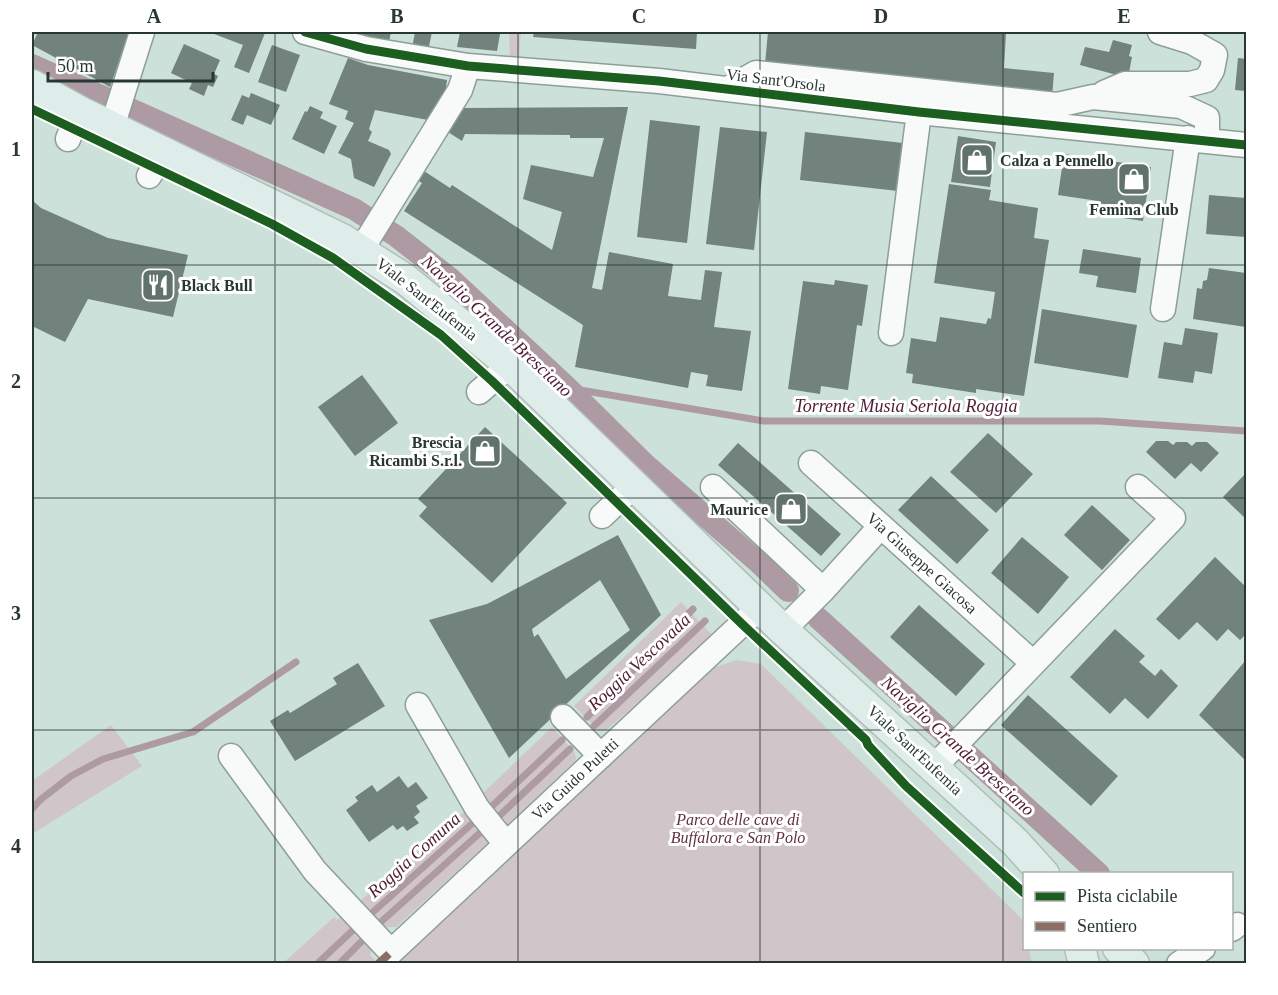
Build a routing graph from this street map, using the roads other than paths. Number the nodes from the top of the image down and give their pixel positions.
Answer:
1 (142, 32) edge
2 (305, 32) edge
3 (1160, 32) edge
4 (468, 66) junction
5 (32, 85) edge
6 (728, 89) junction
7 (1093, 97) junction
8 (118, 110) junction
9 (79, 111) junction
10 (919, 112) junction
11 (69, 139) dead end
12 (1198, 140) junction
13 (1246, 145) edge
14 (165, 151) junction
15 (149, 176) dead end
16 (365, 243) junction
17 (1162, 309) dead end
18 (891, 333) dead end
19 (510, 365) junction
20 (479, 392) dead end
21 (812, 463) dead end
22 (635, 485) junction
23 (713, 487) dead end
24 (1138, 487) dead end
25 (602, 516) dead end
26 (881, 526) junction
27 (823, 590) junction
28 (760, 607) junction
29 (783, 630) junction
30 (1033, 663) junction
31 (418, 705) dead end
32 (563, 717) dead end
33 (231, 756) dead end
34 (601, 756) junction
35 (941, 761) junction
36 (506, 844) junction
37 (1043, 872) edge
38 (1121, 950) edge
39 (1200, 950) edge
40 (1215, 950) edge
41 (1134, 963) edge
42 (1179, 963) edge
43 (1206, 963) edge

1 - 8 street
2 - 4 street, Via Sant'Orsola
3 - 7 street
4 - 6 street, Via Sant'Orsola
4 - 16 street
5 - 9 main road, Viale Sant'Eufemia
6 - 7 street
6 - 10 street, Via Sant'Orsola
7 - 12 street
8 - 9 main road, Viale Sant'Eufemia
8 - 14 main road, Viale Sant'Eufemia
9 - 11 street
10 - 12 street, Via Sant'Orsola
10 - 18 street
12 - 13 street, Via Sant'Orsola
12 - 17 street
14 - 15 street
14 - 16 main road, Viale Sant'Eufemia
16 - 19 main road, Viale Sant'Eufemia
19 - 20 street
19 - 22 main road, Viale Sant'Eufemia
21 - 26 street, Via Giuseppe Giacosa
22 - 25 street
22 - 28 main road, Viale Sant'Eufemia
23 - 27 street
24 - 30 street
26 - 27 street
26 - 30 street, Via Giuseppe Giacosa
27 - 29 street
28 - 29 main road, Viale Sant'Eufemia
28 - 34 street, Via Guido Puletti
29 - 35 main road, Viale Sant'Eufemia
30 - 35 street
31 - 36 street
32 - 34 street
33 - 36 street, Via Guido Puletti
34 - 36 street, Via Guido Puletti
35 - 37 main road, Viale Sant'Eufemia
38 - 41 main road
39 - 42 street
40 - 43 street

